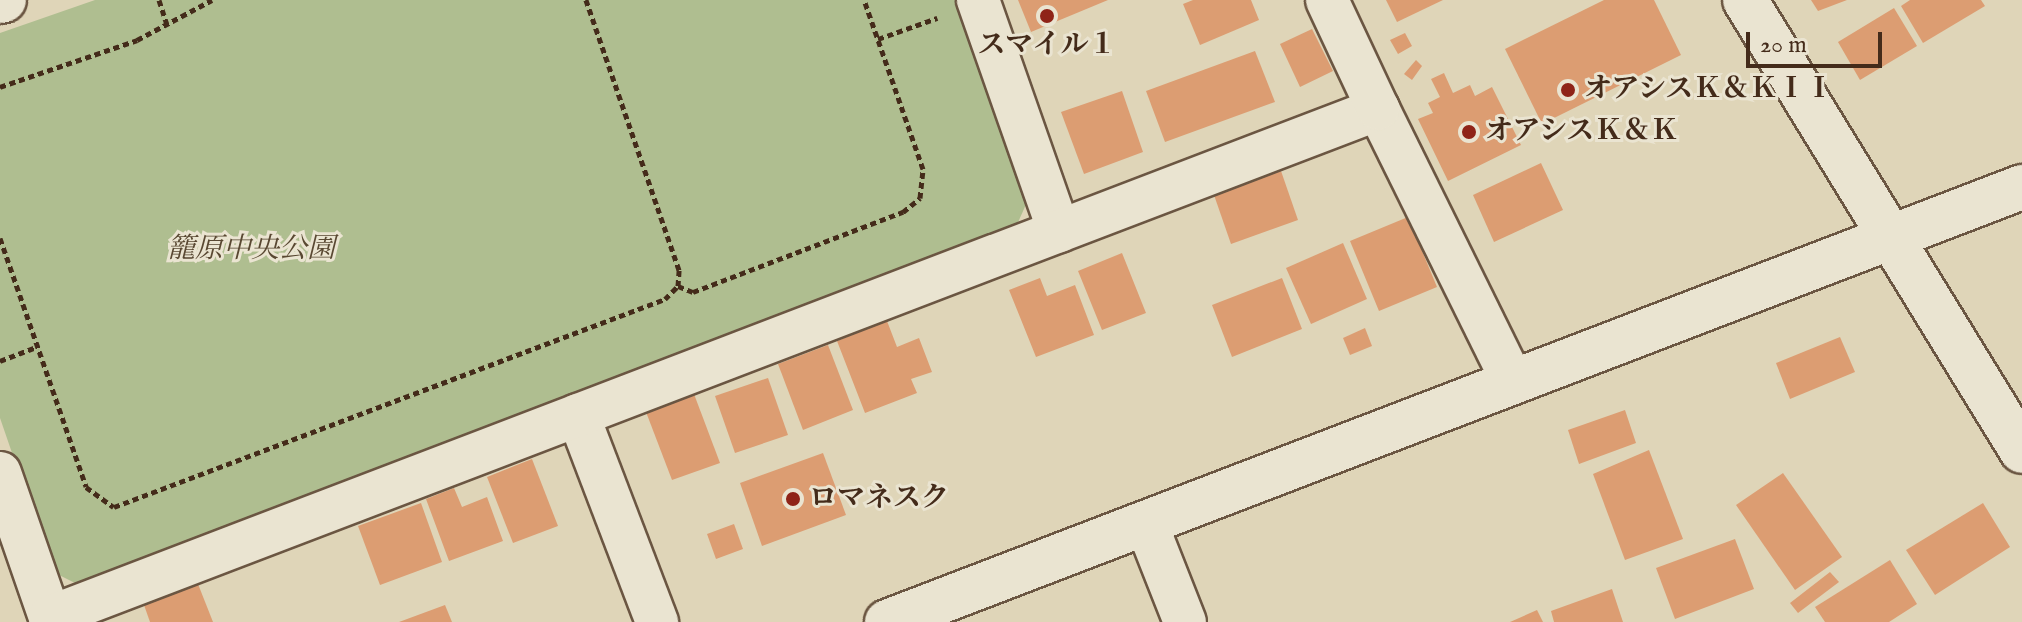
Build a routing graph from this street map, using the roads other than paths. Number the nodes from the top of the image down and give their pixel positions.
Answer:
1 (1327, 0) edge
2 (1745, 0) edge
3 (979, 1) edge
4 (1378, 109) junction
5 (2022, 187) edge
6 (1059, 231) junction
7 (1891, 237) junction
8 (1513, 382) junction
9 (578, 415) junction
10 (2022, 451) edge
11 (0, 473) edge
12 (1146, 523) junction
13 (43, 619) edge
14 (657, 622) edge
15 (887, 622) edge
16 (1185, 622) edge

1 - 4 street
2 - 7 street
3 - 6 street
4 - 6 street
4 - 8 street
5 - 7 street
6 - 9 street
7 - 8 street
7 - 10 street
8 - 12 street
9 - 13 street
9 - 14 street
11 - 13 street
12 - 15 street
12 - 16 street

